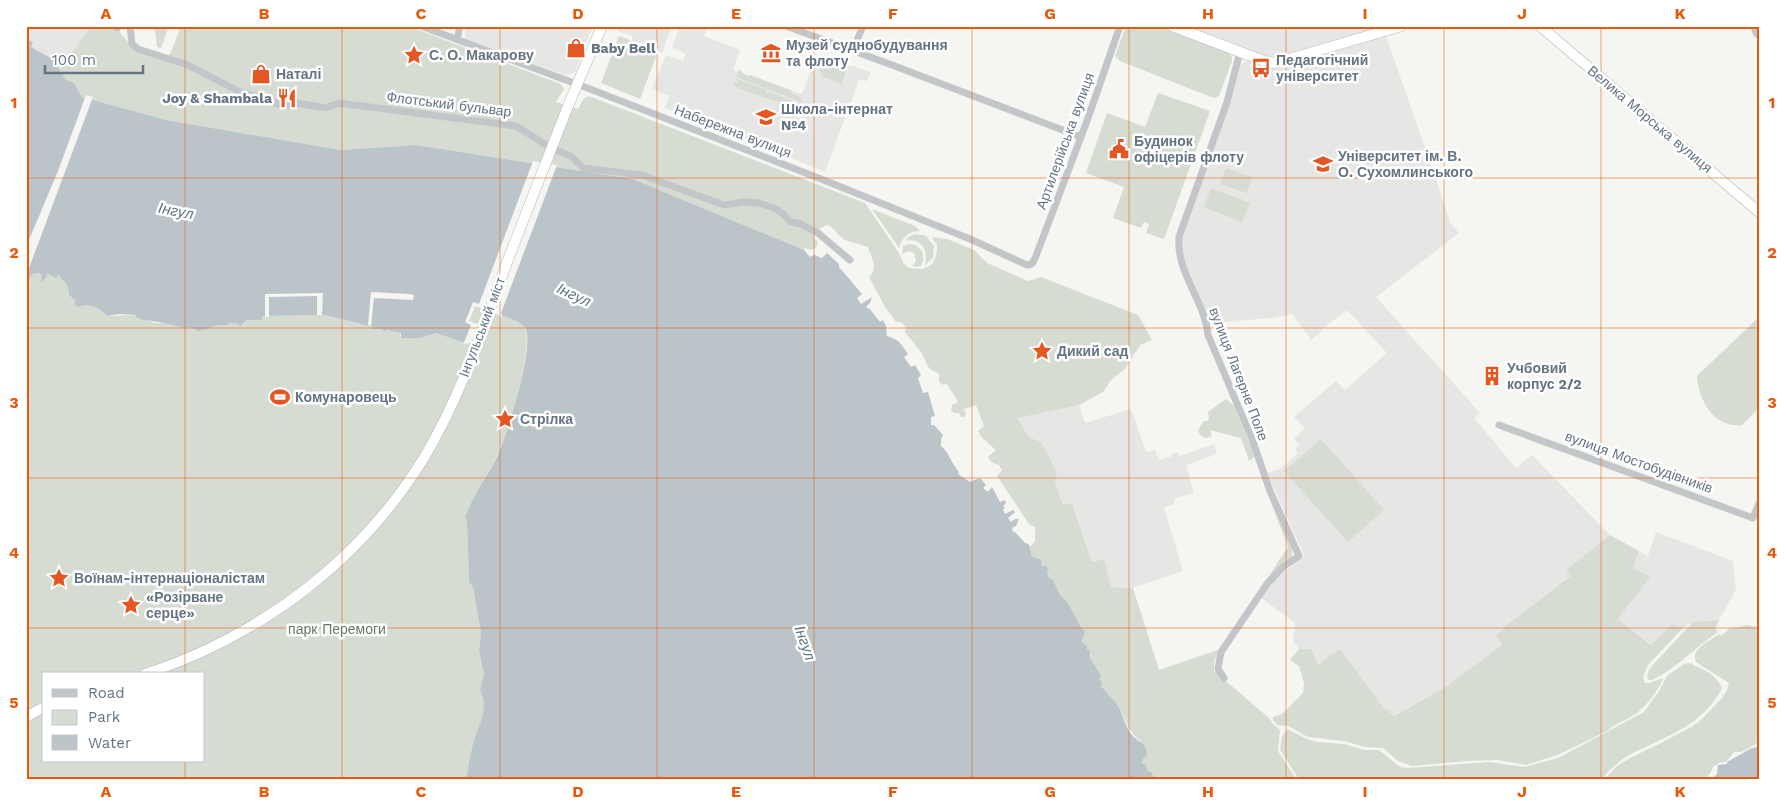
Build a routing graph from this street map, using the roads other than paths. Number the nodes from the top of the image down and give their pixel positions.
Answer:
1 (130, 26) edge
2 (421, 26) edge
3 (460, 26) edge
4 (602, 26) edge
5 (786, 26) edge
6 (863, 26) edge
7 (1120, 26) edge
8 (1172, 26) edge
9 (1402, 26) edge
10 (1540, 26) edge
11 (1754, 26) edge
12 (1760, 37) edge
13 (456, 39) junction
14 (853, 50) junction
15 (1240, 52) junction
16 (577, 84) junction
17 (1081, 137) junction
18 (1760, 213) edge
19 (850, 260) dead end
20 (1032, 264) joint
21 (1499, 425) dead end
22 (1760, 501) edge
23 (150, 672) edge
24 (1224, 678) dead end
25 (42, 708) edge
26 (26, 717) edge

1 - 19 street, Флотський бульвар
2 - 13 street, Набережна вулиця
3 - 13 street
4 - 16 highway, Інгульський міст
5 - 14 street
6 - 14 street
7 - 17 street, Артилерійська вулиця
8 - 15 highway
9 - 15 highway
10 - 18 highway, Велика Морська вулиця
11 - 12 street
13 - 16 street, Набережна вулиця
14 - 17 street
15 - 24 street, вулиця Лагерне Поле
16 - 20 street, Набережна вулиця
16 - 23 highway, Інгульський міст, bridge
17 - 20 street, Артилерійська вулиця
21 - 22 street, вулиця Мостобудівників
25 - 26 highway

